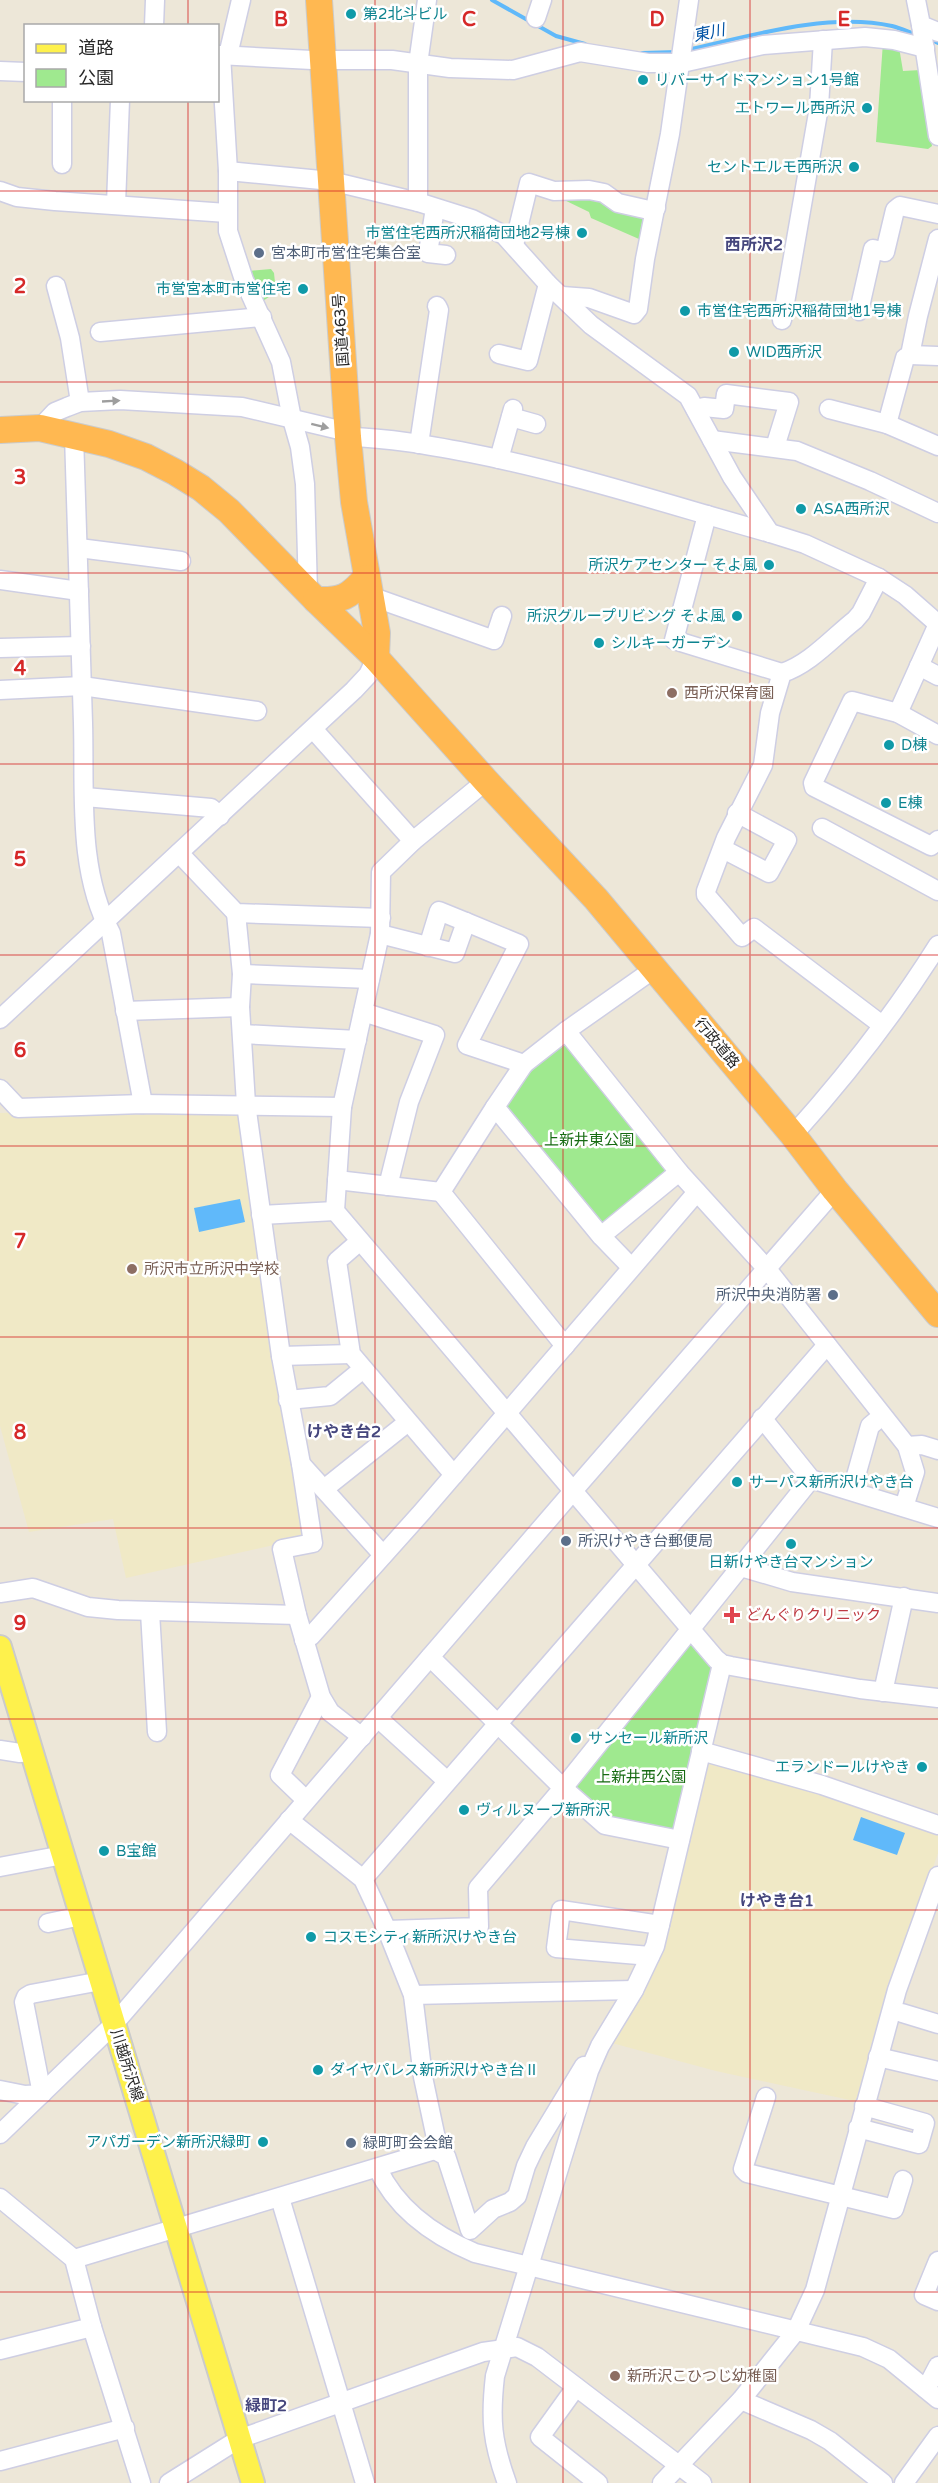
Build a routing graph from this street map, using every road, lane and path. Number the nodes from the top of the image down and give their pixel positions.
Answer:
1 (155, 0) edge
2 (242, 0) edge
3 (320, 0) edge
4 (427, 0) edge
5 (542, 0) edge
6 (689, 0) edge
7 (916, 0) edge
8 (536, 18) dead end
9 (154, 24) edge
10 (925, 35) edge
11 (823, 40) junction
12 (222, 55) edge
13 (682, 56) junction
14 (323, 59) junction
15 (417, 64) junction
16 (0, 71) edge
17 (24, 72) edge
18 (62, 102) edge
19 (120, 102) edge
20 (937, 116) edge
21 (938, 136) edge
22 (62, 164) dead end
23 (228, 171) junction
24 (331, 181) junction
25 (0, 191) edge
26 (116, 204) junction
27 (427, 205) junction
28 (656, 208) junction
29 (227, 213) junction
30 (938, 214) edge
31 (938, 239) edge
32 (514, 245) junction
33 (446, 255) dead end
34 (548, 284) junction
35 (56, 286) dead end
36 (562, 296) junction
37 (930, 299) edge
38 (437, 306) dead end
39 (859, 311) dead end
40 (262, 317) junction
41 (782, 320) dead end
42 (100, 332) dead end
43 (499, 354) dead end
44 (910, 355) junction
45 (938, 356) edge
46 (80, 402) junction
47 (829, 409) dead end
48 (696, 410) junction
49 (292, 419) junction
50 (536, 424) dead end
51 (887, 424) junction
52 (40, 429) junction
53 (0, 430) edge
54 (74, 435) junction
55 (348, 435) junction
56 (712, 440) junction
57 (419, 444) junction
58 (938, 446) edge
59 (775, 447) junction
60 (499, 459) junction
61 (938, 513) edge
62 (706, 516) junction
63 (770, 533) junction
64 (79, 548) junction
65 (181, 561) dead end
66 (879, 578) junction
67 (0, 580) edge
68 (368, 587) junction
69 (79, 591) junction
70 (312, 596) junction
71 (502, 616) dead end
72 (81, 646) junction
73 (0, 648) edge
74 (376, 658) junction
75 (919, 666) junction
76 (782, 673) junction
77 (938, 676) edge
78 (82, 686) junction
79 (0, 690) edge
80 (257, 711) dead end
81 (898, 713) junction
82 (313, 729) junction
83 (938, 735) edge
84 (486, 781) junction
85 (85, 797) junction
86 (737, 813) junction
87 (220, 816) junction
88 (822, 828) dead end
89 (938, 840) edge
90 (414, 841) junction
91 (723, 849) junction
92 (179, 853) junction
93 (938, 891) edge
94 (236, 914) junction
95 (105, 922) junction
96 (466, 922) junction
97 (380, 926) junction
98 (938, 945) edge
99 (428, 947) junction
100 (654, 969) junction
101 (242, 974) junction
102 (370, 980) junction
103 (240, 1007) junction
104 (125, 1011) junction
105 (363, 1012) junction
106 (0, 1019) edge
107 (882, 1025) junction
108 (566, 1031) junction
109 (242, 1034) junction
110 (435, 1035) junction
111 (357, 1040) junction
112 (467, 1045) junction
113 (524, 1064) junction
114 (0, 1089) edge
115 (143, 1104) junction
116 (246, 1104) junction
117 (342, 1107) junction
118 (495, 1107) junction
119 (793, 1135) junction
120 (679, 1172) junction
121 (337, 1180) junction
122 (388, 1186) junction
123 (835, 1190) junction
124 (441, 1192) junction
125 (697, 1192) junction
126 (335, 1211) junction
127 (261, 1215) junction
128 (601, 1236) junction
129 (360, 1241) junction
130 (631, 1267) junction
131 (767, 1269) junction
132 (938, 1314) edge
133 (827, 1345) junction
134 (565, 1346) junction
135 (351, 1354) junction
136 (281, 1356) junction
137 (363, 1369) junction
138 (288, 1400) junction
139 (506, 1413) junction
140 (882, 1416) junction
141 (762, 1418) junction
142 (408, 1422) junction
143 (907, 1446) junction
144 (938, 1450) edge
145 (301, 1464) junction
146 (454, 1475) junction
147 (811, 1479) junction
148 (324, 1489) junction
149 (852, 1490) junction
150 (573, 1491) junction
151 (904, 1507) junction
152 (938, 1518) edge
153 (383, 1555) junction
154 (636, 1565) junction
155 (741, 1567) junction
156 (0, 1593) edge
157 (904, 1597) junction
158 (938, 1603) edge
159 (150, 1612) junction
160 (297, 1615) junction
161 (690, 1629) junction
162 (304, 1640) junction
163 (0, 1647) edge
164 (430, 1658) junction
165 (722, 1664) junction
166 (883, 1692) junction
167 (321, 1697) junction
168 (938, 1698) edge
169 (378, 1718) junction
170 (499, 1724) junction
171 (157, 1732) dead end
172 (362, 1737) junction
173 (0, 1750) edge
174 (701, 1751) junction
175 (33, 1752) junction
176 (447, 1781) junction
177 (563, 1788) junction
178 (306, 1800) junction
179 (289, 1820) junction
180 (938, 1825) edge
181 (680, 1840) junction
182 (63, 1855) junction
183 (0, 1867) edge
184 (938, 1876) edge
185 (363, 1879) junction
186 (81, 1916) junction
187 (48, 1923) dead end
188 (660, 1925) junction
189 (387, 1930) junction
190 (650, 1956) junction
191 (101, 1981) junction
192 (634, 1990) junction
193 (413, 1995) junction
194 (902, 2013) dead end
195 (114, 2024) junction
196 (938, 2025) edge
197 (600, 2046) junction
198 (878, 2057) junction
199 (938, 2071) edge
200 (0, 2090) edge
201 (42, 2094) junction
202 (766, 2097) dead end
203 (864, 2106) junction
204 (3, 2127) edge
205 (858, 2128) junction
206 (435, 2150) junction
207 (378, 2169) junction
208 (903, 2180) dead end
209 (842, 2195) junction
210 (0, 2198) edge
211 (280, 2198) junction
212 (177, 2229) junction
213 (74, 2259) junction
214 (938, 2261) edge
215 (529, 2266) junction
216 (938, 2301) edge
217 (92, 2327) junction
218 (796, 2331) junction
219 (504, 2347) junction
220 (0, 2350) edge
221 (938, 2366) edge
222 (576, 2387) junction
223 (932, 2394) edge
224 (741, 2400) junction
225 (341, 2404) junction
226 (125, 2428) junction
227 (938, 2436) edge
228 (239, 2439) junction
229 (0, 2462) edge
230 (679, 2466) junction
231 (141, 2483) edge
232 (169, 2483) edge
233 (253, 2483) edge
234 (365, 2483) edge
235 (507, 2483) edge
236 (598, 2483) edge
237 (662, 2483) edge
238 (702, 2483) edge
239 (883, 2483) edge
240 (904, 2483) edge

1 - 9 street
2 - 12 street
3 - 14 highway, 国道463号
4 - 15 street
5 - 8 street
6 - 13 street
7 - 10 street
10 - 11 street
10 - 20 street
11 - 13 street
11 - 41 street
12 - 14 street
12 - 23 street
13 - 15 street
13 - 28 street
14 - 15 street
14 - 24 highway, 国道463号
15 - 27 street
16 - 17 street
18 - 22 street
19 - 26 street
20 - 21 street
23 - 24 street
23 - 29 street
24 - 27 street
24 - 55 highway, 国道463号
25 - 26 street
26 - 29 street
27 - 32 street
27 - 33 street
28 - 32 street
28 - 36 street
29 - 40 street
30 - 39 street
31 - 37 street
32 - 34 street
34 - 36 street
34 - 43 street
35 - 46 street
36 - 48 street
37 - 44 street
38 - 57 street
40 - 42 street
40 - 49 street
44 - 45 street
44 - 51 street
46 -> 49 street
46 - 52 street
47 - 51 street
48 - 56 street
48 - 59 street
49 -> 55 street
49 - 70 street
50 - 60 street
51 - 58 street
52 - 53 highway
52 - 54 highway
54 - 64 street
54 - 70 highway
55 - 57 street
55 - 68 highway, 国道463号
56 - 59 street
56 - 63 street
57 - 60 street
59 - 61 street
60 - 62 street
62 - 63 street
62 - 76 street
63 - 66 street
64 - 65 street
64 - 69 street
66 - 75 street
66 - 76 street
67 - 69 street
68 - 70 highway
68 - 71 street
68 - 74 highway, 国道463号
69 - 72 street
70 - 74 highway
72 - 73 street
72 - 78 street
74 - 82 street
74 - 84 highway
75 - 77 street
75 - 81 street
76 - 86 street
78 - 79 street
78 - 80 street
78 - 85 street
81 - 83 street
81 - 89 street
82 - 87 street
82 - 90 street
84 - 90 street
84 - 100 highway, 行政道路
85 - 87 street
85 - 95 street
86 - 91 street
86 - 91 street
87 - 92 street
88 - 93 street
90 - 97 street
91 - 107 street
92 - 94 street
92 - 95 street
94 - 97 street
94 - 101 street
95 - 104 street
95 - 106 street
96 - 99 street
96 - 99 street
96 - 112 street
97 - 99 street
97 - 102 street
98 - 107 street
100 - 108 street
100 - 119 highway, 行政道路
101 - 102 street
101 - 103 street
102 - 105 street
103 - 104 street
103 - 109 street
104 - 115 street
105 - 110 street
105 - 111 street
107 - 119 street
108 - 113 street
108 - 120 street
109 - 111 street
109 - 116 street
110 - 112 street
110 - 122 street
111 - 117 street
112 - 113 street
113 - 118 street
114 - 115 street
115 - 116 street
116 - 117 street
116 - 127 street
117 - 121 street
118 - 124 street
118 - 128 street
119 - 123 highway, 行政道路
120 - 125 street
120 - 128 street
121 - 122 street
121 - 126 street
122 - 124 street
123 - 131 street
123 - 132 highway, 行政道路
124 - 134 street
125 - 130 street
125 - 131 street
126 - 127 street
126 - 129 street
127 - 136 street
128 - 130 street
129 - 135 street
129 - 139 street
130 - 134 street
131 - 133 street
131 - 150 street
133 - 140 street
133 - 141 street
134 - 139 street
135 - 136 street
135 - 137 street
136 - 138 street
137 - 138 street
137 - 142 street
138 - 145 street
139 - 146 street
139 - 150 street
140 - 143 street
140 - 149 street
141 - 147 street
141 - 154 street
142 - 146 street
142 - 148 street
143 - 144 street
143 - 151 street
145 - 148 street
145 - 160 street
146 - 153 street
147 - 149 street
147 - 155 street
148 - 153 street
149 - 151 street
150 - 154 street
150 - 164 street
151 - 152 street
153 - 162 street
154 - 161 street
154 - 170 street
155 - 157 street
155 - 161 street
156 - 159 street
157 - 158 street
157 - 166 street
159 - 160 street
159 - 171 street
160 - 162 street
161 - 165 street
161 - 177 street
162 - 167 street
163 - 175 main road, 川越所沢線
164 - 169 street
164 - 170 street
165 - 166 street
165 - 174 street
166 - 168 street
167 - 172 street
167 - 178 street
169 - 172 street
169 - 176 street
170 - 176 street
170 - 177 street
172 - 178 street
173 - 175 street
174 - 180 street
174 - 181 street
175 - 182 main road, 川越所沢線
176 - 185 street
177 - 181 street
177 - 189 street
178 - 179 street
179 - 185 street
179 - 195 street
181 - 188 street
182 - 183 street
182 - 186 main road, 川越所沢線
184 - 198 street
185 - 189 street
186 - 187 street
186 - 191 main road, 川越所沢線
188 - 190 street
188 - 190 street
189 - 193 street
190 - 192 street
191 - 195 main road, 川越所沢線
191 - 201 street
192 - 193 street
192 - 197 street
193 - 206 street
194 - 196 street
195 - 201 street
195 - 212 main road, 川越所沢線
197 - 206 street
197 - 215 street
198 - 199 street
198 - 203 street
200 - 201 street
201 - 204 street
202 - 209 street
203 - 205 street
203 - 205 street
205 - 209 street
206 - 207 street
207 - 211 street
207 - 215 street
208 - 209 street
209 - 218 street
210 - 213 street
211 - 212 street
211 - 225 street
212 - 213 street
212 - 228 main road, 川越所沢線
213 - 217 street
214 - 216 street
215 - 218 street
215 - 219 street
217 - 220 street
217 - 226 street
218 - 223 street
218 - 224 street
219 - 222 street
219 - 225 street
219 - 235 street
221 - 223 street
222 - 230 street
222 - 236 street
224 - 230 street
224 - 239 street
225 - 228 street
225 - 234 street
226 - 229 street
226 - 231 street
227 - 240 street
228 - 232 street
228 - 233 main road, 川越所沢線
230 - 237 street
230 - 238 street

